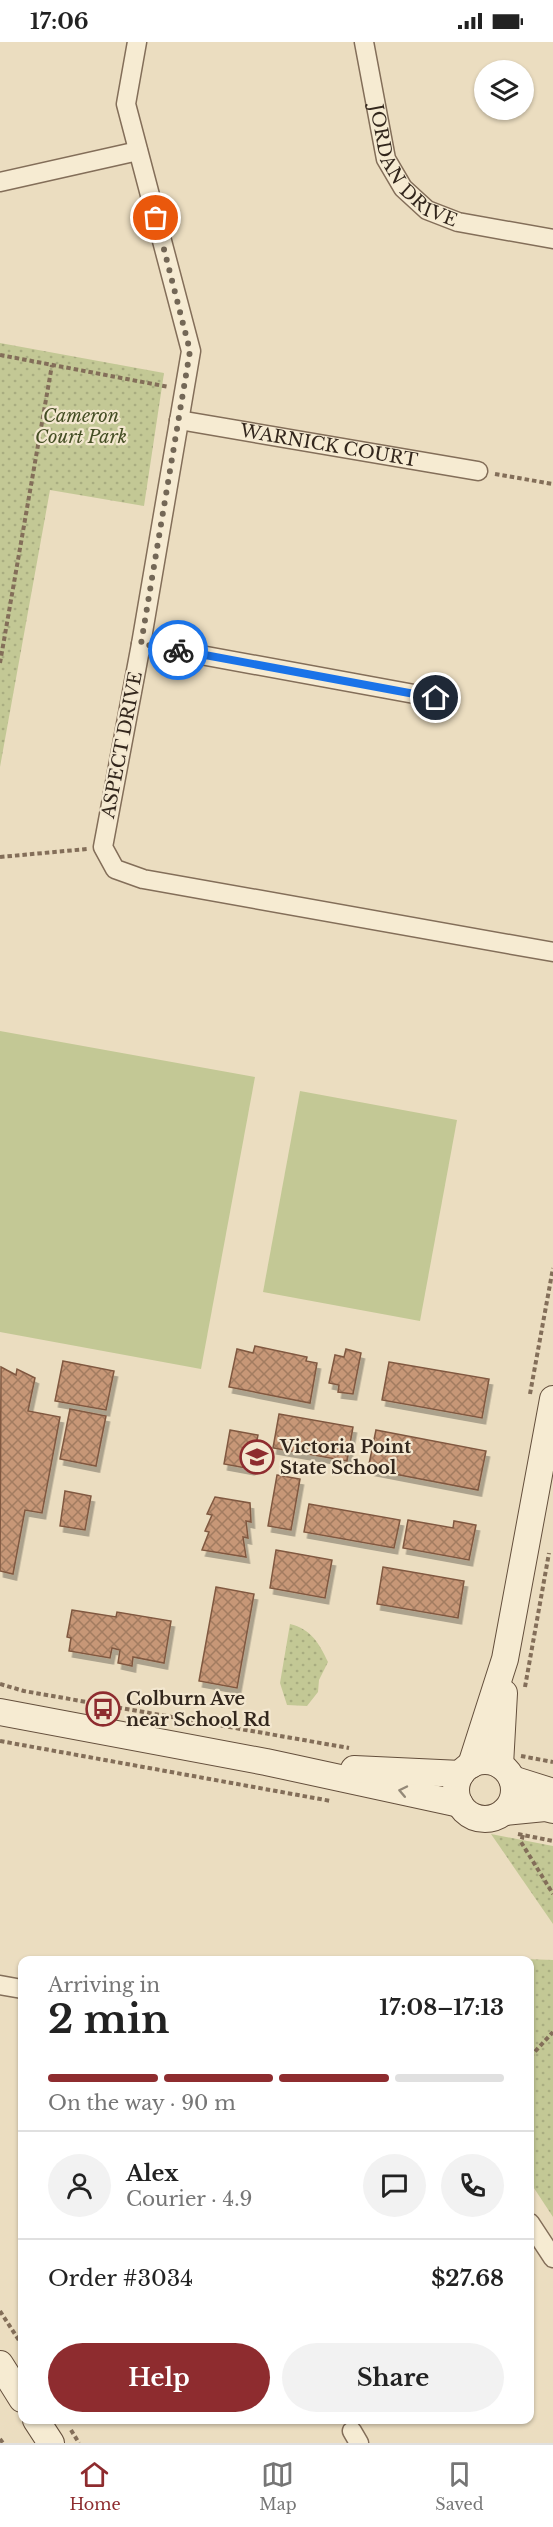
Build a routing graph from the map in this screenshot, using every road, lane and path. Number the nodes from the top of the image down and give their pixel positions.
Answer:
1 (137, 42) edge
2 (364, 42) edge
3 (138, 152) junction
4 (0, 182) edge
5 (553, 239) edge
6 (0, 355) edge
7 (52, 365) junction
8 (184, 390) junction
9 (179, 420) junction
10 (478, 471) joint
11 (553, 484) edge
12 (141, 644) junction
13 (0, 663) edge
14 (436, 698) dead end
15 (103, 847) junction
16 (0, 857) edge
17 (553, 952) edge
18 (553, 1268) edge
19 (541, 1398) edge
20 (550, 1436) edge
21 (550, 1546) dead end
22 (505, 1659) junction
23 (0, 1684) edge
24 (524, 1694) dead end
25 (0, 1712) edge
26 (0, 1741) edge
27 (352, 1748) dead end
28 (553, 1762) edge
29 (509, 1765) junction
30 (288, 1766) junction
31 (466, 1769) junction
32 (340, 1802) dead end
33 (550, 1803) edge
34 (457, 1813) junction
35 (505, 1825) junction
36 (523, 1835) junction
37 (539, 1838) junction
38 (553, 1840) edge
39 (553, 1894) edge
40 (0, 1985) edge
41 (18, 1988) edge
42 (553, 2032) edge
43 (534, 2053) edge
44 (534, 2229) edge
45 (553, 2258) edge
46 (0, 2311) edge
47 (18, 2339) edge
48 (0, 2364) edge
49 (18, 2393) edge
50 (39, 2424) edge
51 (0, 2439) edge
52 (3, 2443) edge
53 (51, 2443) edge

1 - 3 street, ASPECT DRIVE
2 - 5 street, JORDAN DRIVE
3 - 4 street
3 - 8 street, ASPECT DRIVE
6 - 7 path
7 - 8 path
7 - 13 path
8 - 9 street, ASPECT DRIVE
9 - 10 street, WARNICK COURT
9 - 12 street, ASPECT DRIVE
10 - 11 path
12 - 14 street
12 - 15 street, ASPECT DRIVE
15 - 16 path
15 - 17 street
18 - 19 path
19 - 20 main road
20 - 22 main road
21 - 24 path
22 - 29 main road
22 - 31 main road
23 - 27 path
25 - 30 main road
26 - 32 path
28 - 29 path
29 - 31 main road
29 - 33 main road
29 - 35 main road
30 - 31 main road
34 -> 30 main road
31 - 34 main road
33 - 35 main road
33 - 37 path
34 - 35 path
34 - 35 main road
35 - 36 path
36 - 37 path
36 - 39 path
37 - 38 path
40 - 41 street
42 - 43 path
44 - 45 street
46 - 47 path
48 - 49 main road
50 - 53 main road
51 - 52 path

